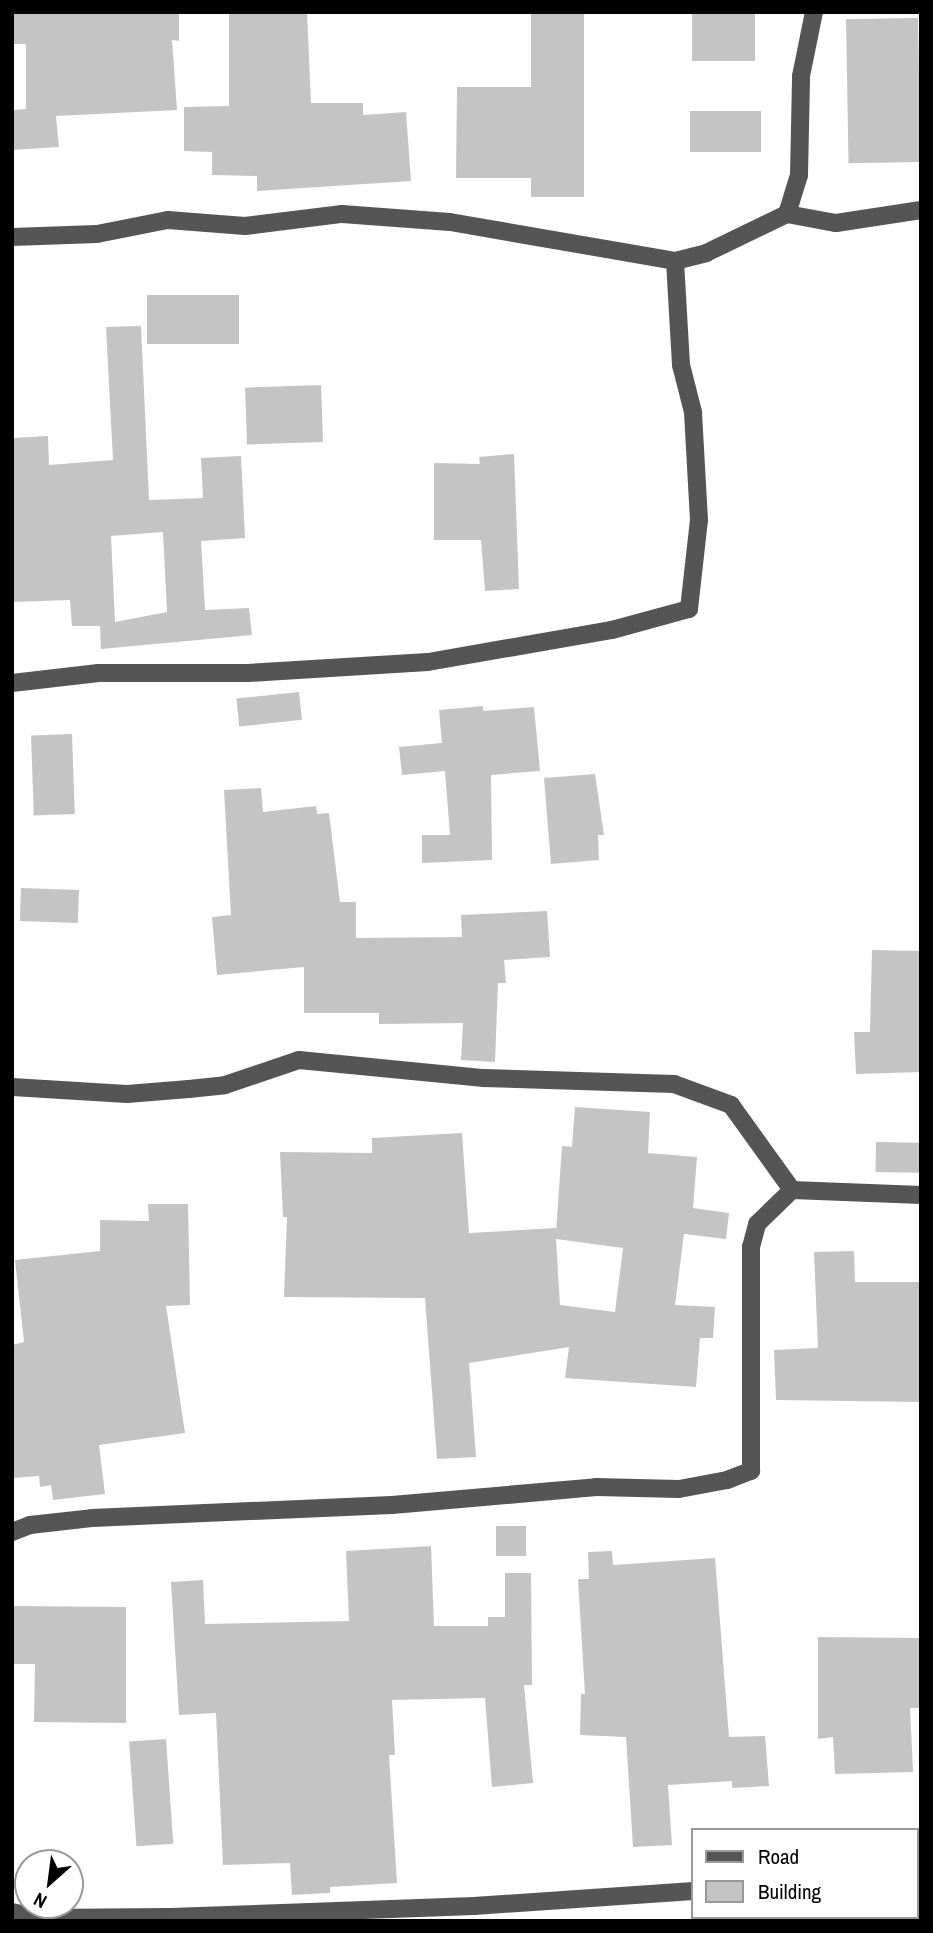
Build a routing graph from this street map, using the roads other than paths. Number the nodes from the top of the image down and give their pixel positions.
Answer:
1 (814, 12) edge
2 (921, 210) edge
3 (787, 214) junction
4 (12, 237) edge
5 (675, 261) junction
6 (12, 682) edge
7 (12, 1087) edge
8 (792, 1189) junction
9 (921, 1195) edge
10 (12, 1532) edge
11 (692, 1891) edge
12 (12, 1912) edge

1 - 3 street
2 - 3 street
3 - 5 street
4 - 5 street
5 - 6 street
7 - 8 street
8 - 9 street
8 - 10 street
11 - 12 street

